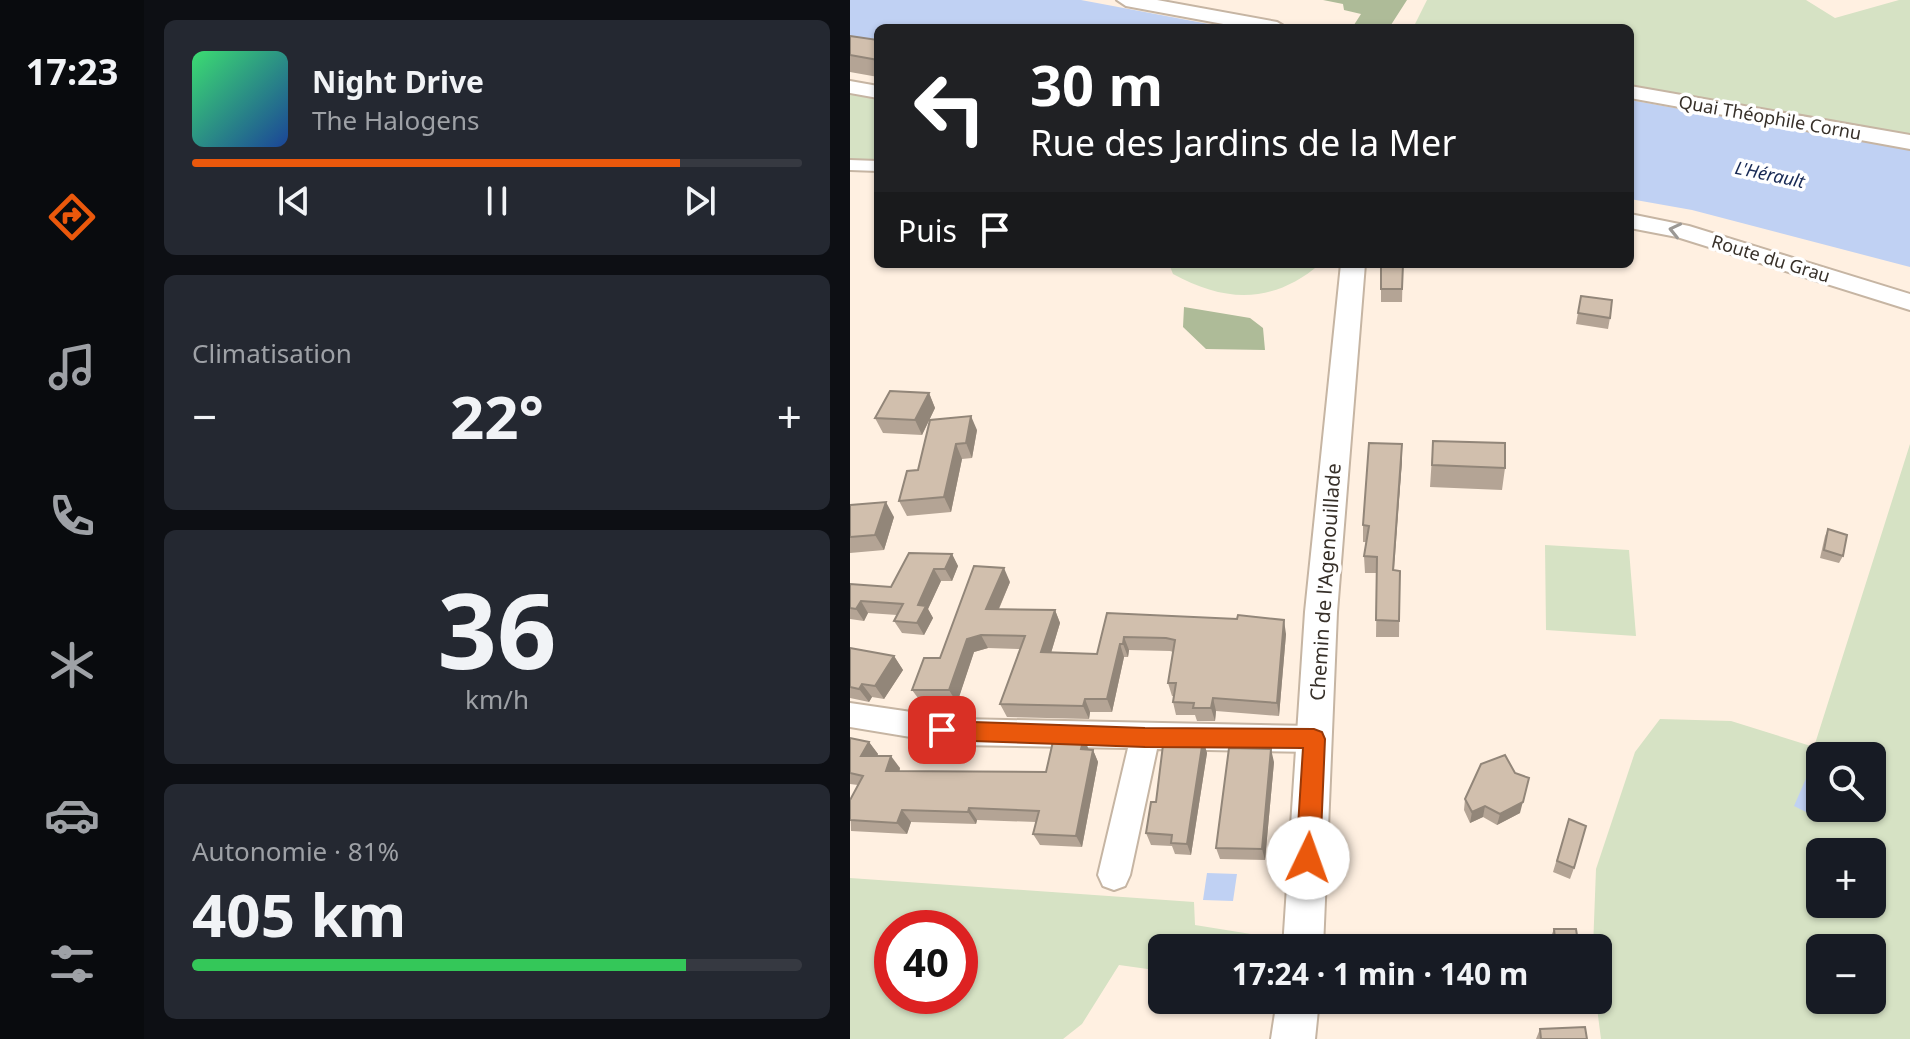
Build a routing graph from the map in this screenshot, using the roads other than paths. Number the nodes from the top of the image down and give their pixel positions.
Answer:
1 (1126, 0) edge
2 (1255, 24) edge
3 (850, 87) edge
4 (874, 91) edge
5 (1634, 93) edge
6 (1910, 142) edge
7 (850, 165) edge
8 (874, 166) edge
9 (1634, 222) edge
10 (1353, 268) edge
11 (1910, 302) edge
12 (850, 715) edge
13 (1145, 738) junction
14 (1314, 739) junction
15 (1114, 875) dead end
16 (1304, 934) edge
17 (1296, 1014) edge
18 (1293, 1039) edge

1 - 2 main road
3 - 4 street
5 - 6 main road, Quai Théophile Cornu
7 - 8 street
11 -> 9 street, Route du Grau
10 - 14 street, Chemin de l'Agenouillade
12 - 13 street
13 - 14 street
13 - 15 street
14 - 16 street, Chemin de l'Agenouillade
17 - 18 street

